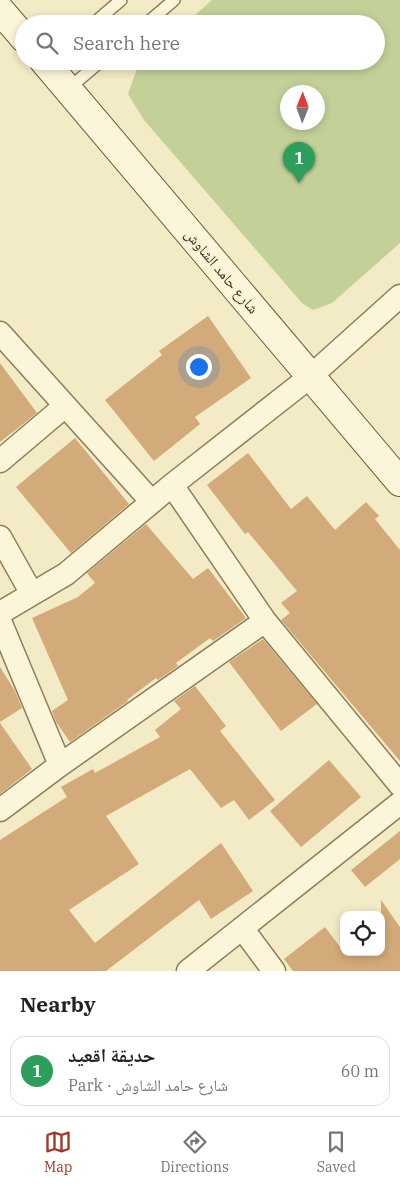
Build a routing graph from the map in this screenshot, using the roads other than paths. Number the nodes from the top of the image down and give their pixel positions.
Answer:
1 (122, 0) edge
2 (174, 0) edge
3 (0, 10) edge
4 (104, 15) edge
5 (156, 15) edge
6 (15, 28) edge
7 (53, 70) edge
8 (90, 70) edge
9 (68, 89) junction
10 (400, 296) edge
11 (2, 339) edge
12 (311, 376) junction
13 (65, 406) junction
14 (0, 461) edge
15 (400, 482) edge
16 (172, 485) junction
17 (152, 502) junction
18 (0, 537) edge
19 (32, 594) junction
20 (0, 613) edge
21 (0, 621) edge
22 (266, 621) junction
23 (60, 765) junction
24 (400, 784) edge
25 (400, 803) edge
26 (0, 810) edge
27 (242, 928) junction
28 (188, 971) edge
29 (274, 971) edge

1 - 4 lane
2 - 5 lane
3 - 6 street
7 - 9 street, شارع حامد الشاوش
8 - 9 lane
9 - 12 street, شارع حامد الشاوش
10 - 12 street
11 - 13 street
12 - 15 street, شارع حامد الشاوش
12 - 16 street
13 - 14 street
13 - 17 street
16 - 17 street
16 - 22 street
17 - 19 street
18 - 19 street
19 - 20 street
21 - 23 street
22 - 23 street
22 - 24 street
23 - 26 street
25 - 27 street
27 - 28 street
27 - 29 street

